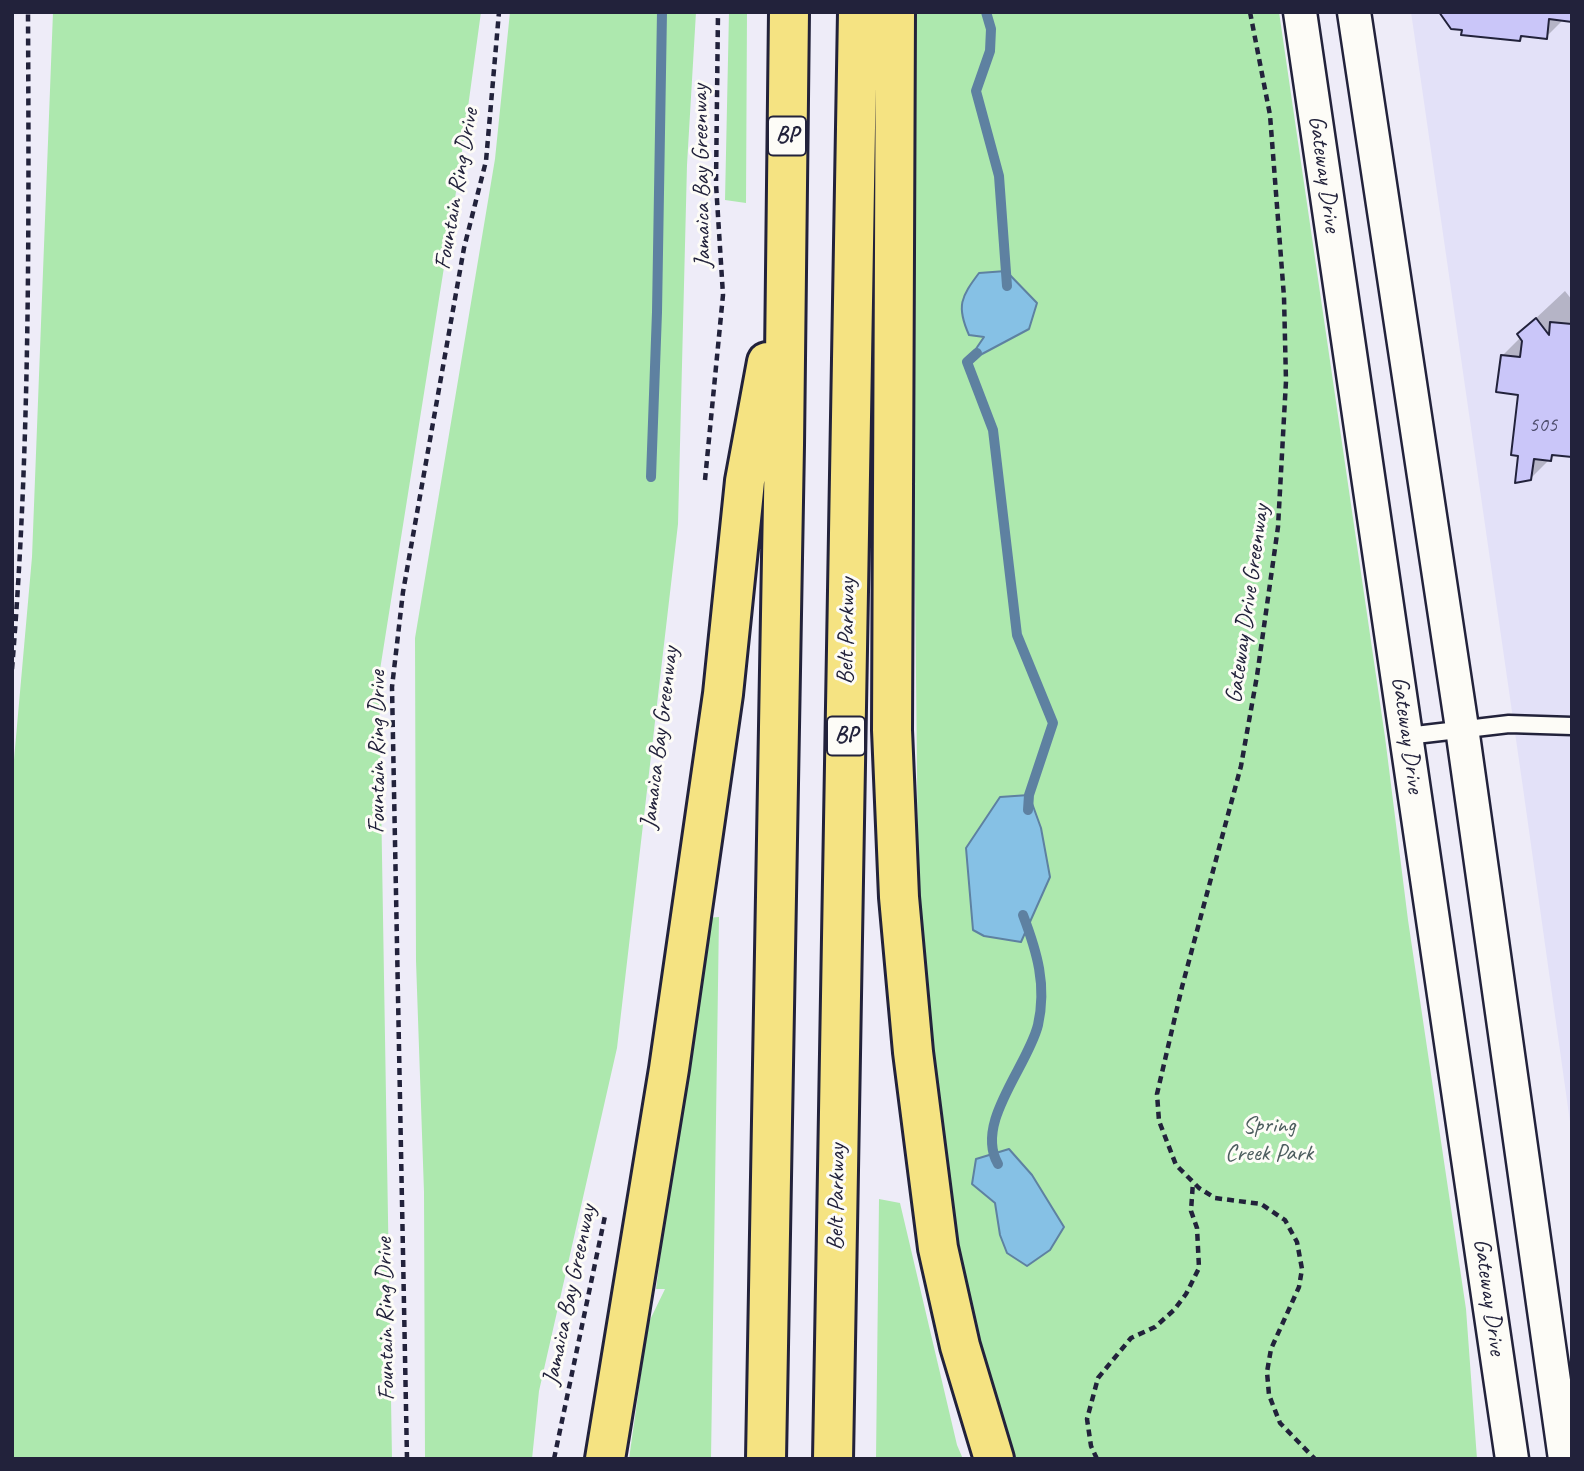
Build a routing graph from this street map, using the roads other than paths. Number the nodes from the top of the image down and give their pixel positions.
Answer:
1 (789, 12) edge
2 (858, 12) edge
3 (895, 12) edge
4 (1300, 12) edge
5 (1354, 12) edge
6 (785, 261) junction
7 (1572, 726) edge
8 (1462, 728) junction
9 (1407, 736) junction
10 (605, 1459) edge
11 (766, 1459) edge
12 (832, 1459) edge
13 (995, 1459) edge
14 (1512, 1459) edge
15 (1565, 1459) edge

1 - 6 highway, BP
2 - 12 highway, Belt Parkway / BP
3 - 13 highway
4 - 9 street, Gateway Drive
5 - 8 street
6 - 10 highway
6 - 11 highway, BP
7 - 8 lane
8 - 9 lane
8 - 15 street
9 - 14 street, Gateway Drive

